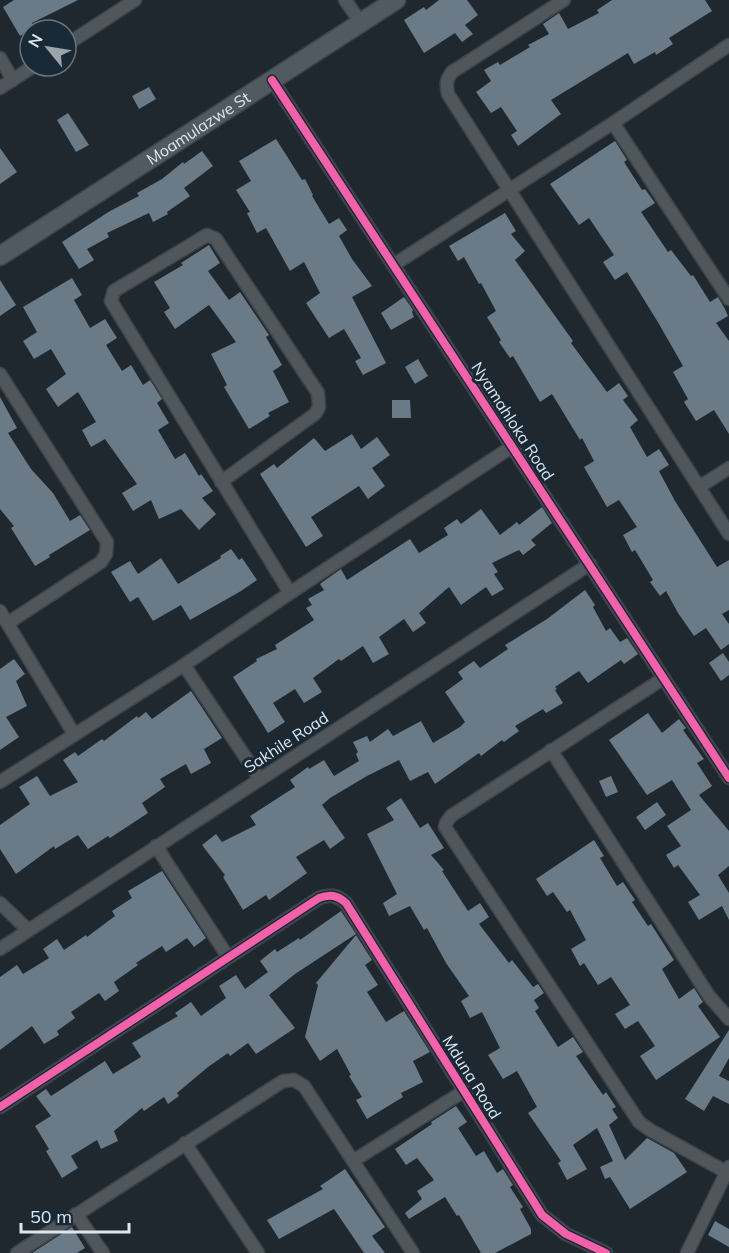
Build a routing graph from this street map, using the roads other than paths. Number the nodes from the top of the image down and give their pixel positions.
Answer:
1 (135, 0) edge
2 (345, 0) edge
3 (396, 0) edge
4 (564, 0) edge
5 (361, 23) junction
6 (78, 37) edge
7 (729, 45) edge
8 (0, 58) edge
9 (18, 77) edge
10 (13, 80) junction
11 (272, 80) junction
12 (0, 88) edge
13 (613, 123) junction
14 (509, 191) junction
15 (0, 256) edge
16 (395, 264) junction
17 (729, 299) edge
18 (0, 374) edge
19 (513, 446) junction
20 (729, 468) edge
21 (221, 482) junction
22 (699, 487) junction
23 (729, 534) edge
24 (590, 564) junction
25 (290, 592) junction
26 (0, 611) edge
27 (8, 623) junction
28 (184, 665) junction
29 (664, 678) junction
30 (74, 734) junction
31 (551, 750) junction
32 (728, 776) edge
33 (260, 779) junction
34 (0, 782) edge
35 (156, 846) junction
36 (0, 903) edge
37 (28, 930) junction
38 (0, 949) edge
39 (228, 957) junction
40 (729, 1019) edge
41 (464, 1091) junction
42 (0, 1107) edge
43 (185, 1143) junction
44 (353, 1161) junction
45 (728, 1169) edge
46 (76, 1214) junction
47 (18, 1253) edge
48 (103, 1253) edge
49 (258, 1253) edge
50 (413, 1253) edge
51 (606, 1253) edge
52 (687, 1253) edge

1 - 6 street
2 - 5 street
3 - 5 street, Moamulazwe St
4 - 14 street
5 - 11 street, Moamulazwe St
7 - 13 street
8 - 10 street
9 - 10 street
10 - 12 street
11 - 15 street, Moamulazwe St
11 - 16 street, Nyamahloka Road
13 - 14 street
13 - 17 street
14 - 16 street
14 - 22 street
16 - 19 street, Nyamahloka Road
18 - 27 street
19 - 24 street, Nyamahloka Road
19 - 25 street
20 - 22 street
21 - 21 street
21 - 25 street
22 - 23 street
24 - 29 street, Nyamahloka Road
24 - 33 street, Sakhile Road
25 - 28 street
26 - 27 street
27 - 30 street
28 - 30 street
28 - 33 street
29 - 31 street
29 - 32 street, Nyamahloka Road
30 - 34 street
31 - 40 street
31 - 45 street
33 - 35 street, Sakhile Road
35 - 37 street, Sakhile Road
35 - 39 street
36 - 37 street
37 - 38 street, Sakhile Road
39 - 41 street, Mduna Road
39 - 42 street
41 - 44 street
41 - 51 street, Mduna Road
43 - 44 street
43 - 46 street
43 - 49 street
44 - 50 street
45 - 52 street
46 - 47 street
46 - 48 street

